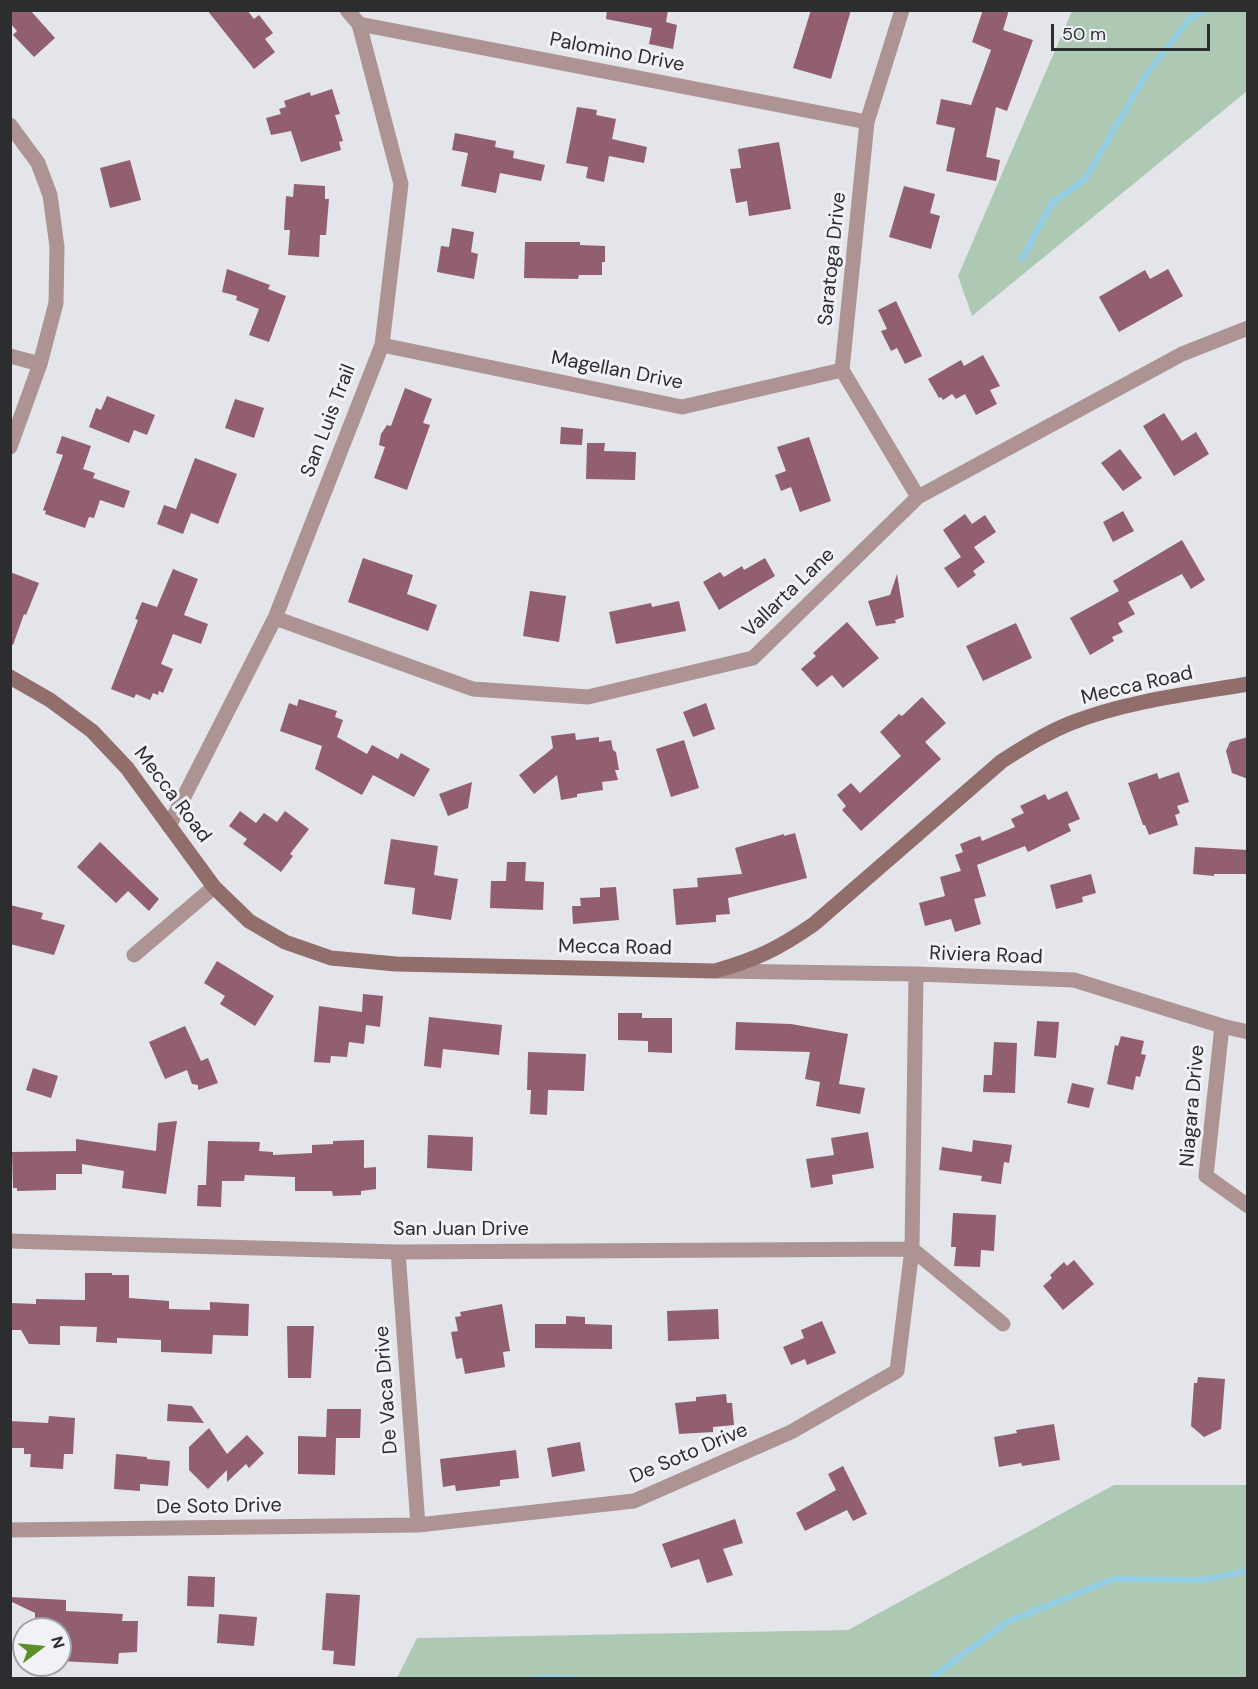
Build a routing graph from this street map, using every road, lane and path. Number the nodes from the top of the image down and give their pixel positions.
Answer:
1 (347, 10) edge
2 (902, 10) edge
3 (359, 24) junction
4 (867, 122) junction
5 (10, 125) edge
6 (1248, 328) edge
7 (382, 345) junction
8 (10, 356) edge
9 (40, 364) junction
10 (842, 370) junction
11 (10, 447) edge
12 (918, 497) junction
13 (275, 618) junction
14 (10, 677) edge
15 (1248, 684) edge
16 (169, 826) junction
17 (214, 887) junction
18 (134, 956) dead end
19 (715, 971) junction
20 (916, 974) junction
21 (1222, 1026) junction
22 (1248, 1032) edge
23 (1248, 1206) edge
24 (10, 1241) edge
25 (912, 1249) junction
26 (398, 1252) junction
27 (1003, 1324) dead end
28 (418, 1525) junction
29 (10, 1530) edge

1 - 3 street, San Luis Trail
2 - 4 street, Saratoga Drive
3 - 4 street, Palomino Drive
3 - 7 street, San Luis Trail
4 - 10 street, Saratoga Drive
5 - 9 street
6 - 12 street, Vallarta Lane
7 - 10 street, Magellan Drive
7 - 13 street, San Luis Trail
8 - 9 street
9 - 11 street
10 - 12 street
12 - 13 street, Vallarta Lane
13 - 16 street, San Luis Trail
14 - 16 street, Mecca Road
15 - 19 street, Mecca Road
16 - 17 street, Mecca Road
17 - 18 street
17 - 19 street, Mecca Road
19 - 20 street, Riviera Road
20 - 21 street, Riviera Road
20 - 25 street, De Soto Drive
21 - 22 street, Riviera Road
21 - 23 street, Niagara Drive
24 - 26 street, San Juan Drive
25 - 26 street, San Juan Drive
25 - 27 street
25 - 28 street, De Soto Drive
26 - 28 street, De Vaca Drive
28 - 29 street, De Soto Drive

